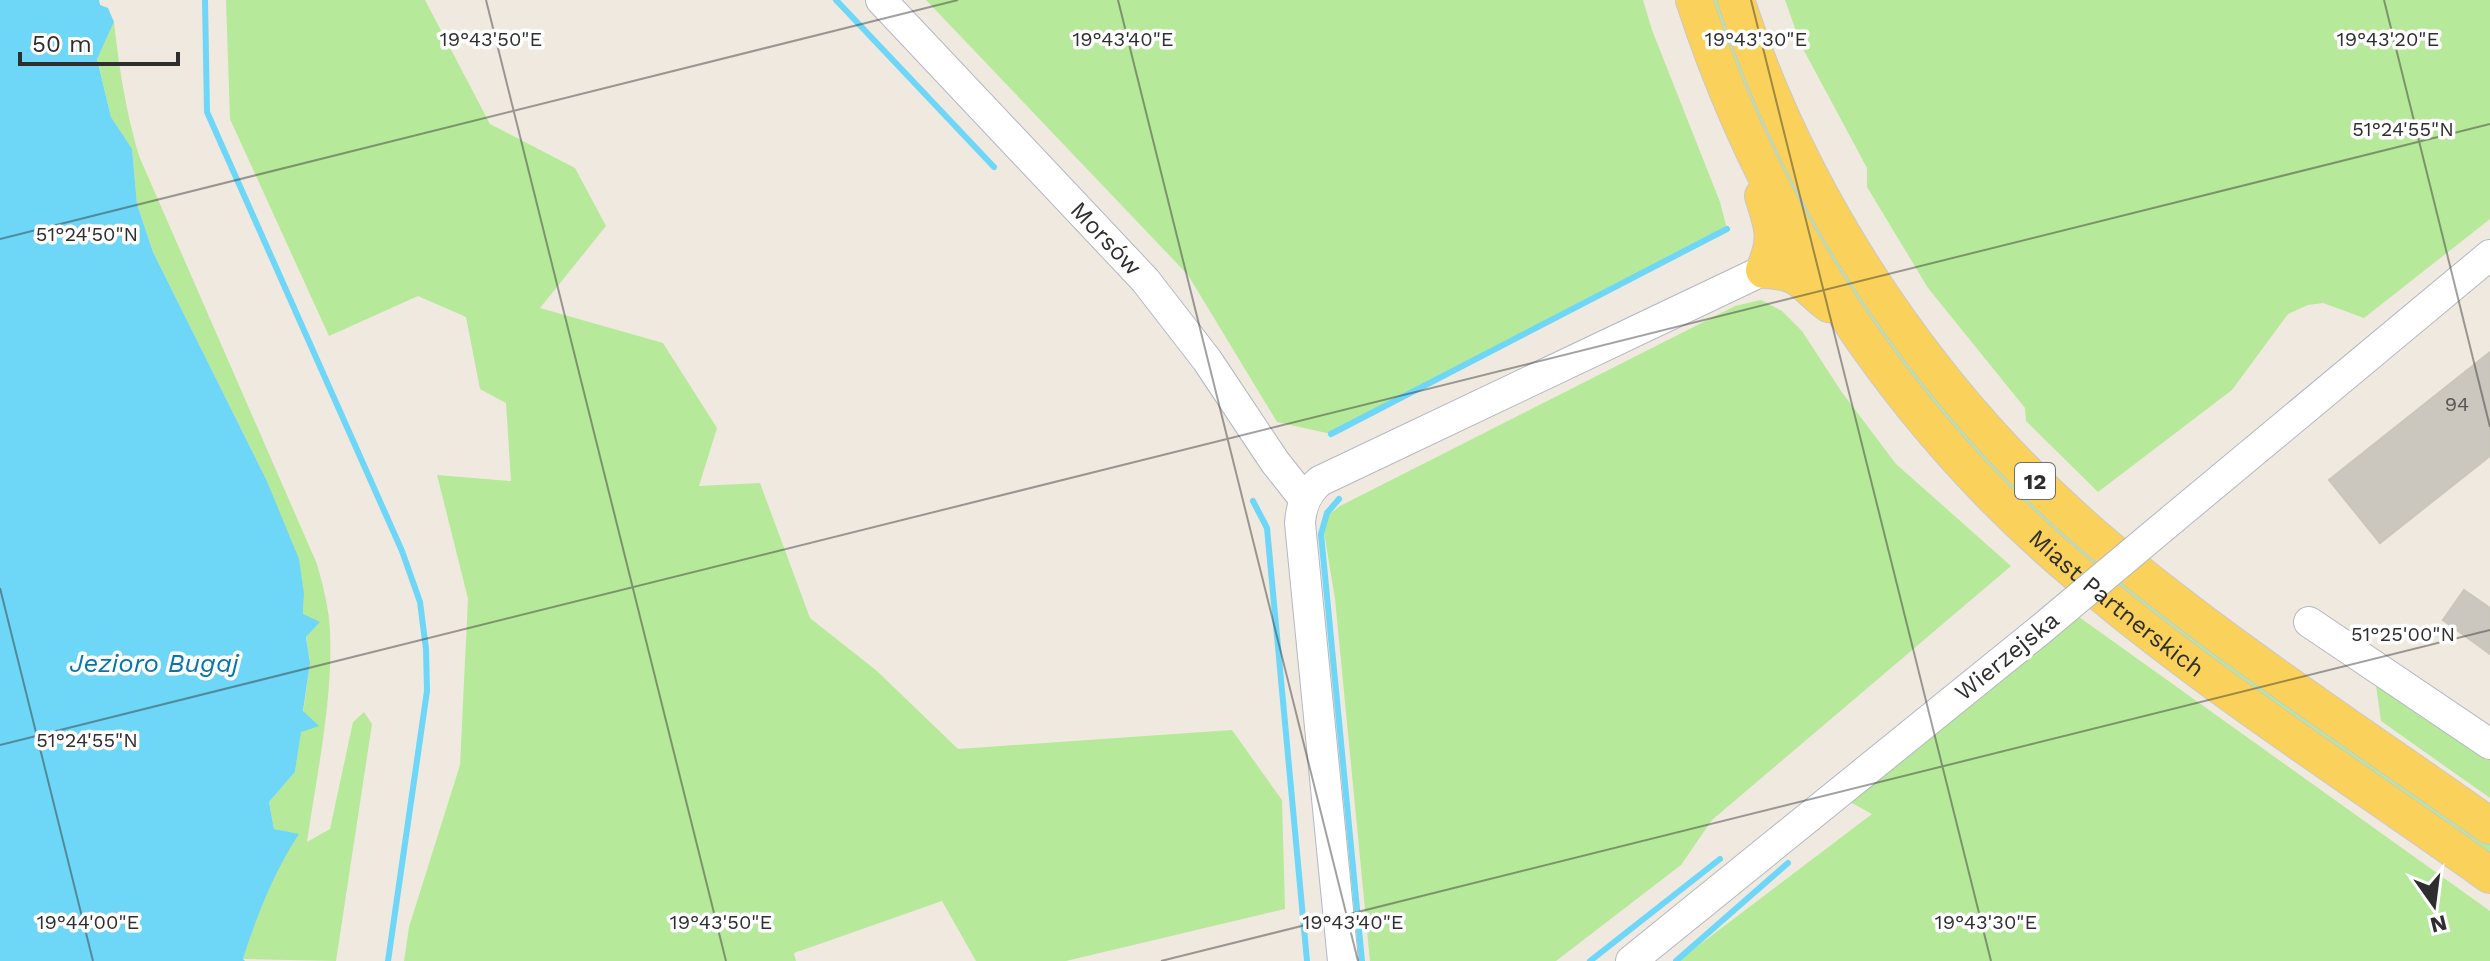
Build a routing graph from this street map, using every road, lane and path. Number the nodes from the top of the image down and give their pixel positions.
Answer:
1 (881, 0) edge
2 (1694, 0) edge
3 (1736, 0) edge
4 (1756, 154) junction
5 (2490, 255) edge
6 (1764, 270) junction
7 (1849, 319) junction
8 (1305, 500) junction
9 (2309, 622) dead end
10 (2490, 744) edge
11 (2490, 826) edge
12 (2490, 875) edge
13 (1343, 961) edge
14 (1631, 961) edge

1 - 8 street, Morsów
2 - 4 main road, Miast Partnerskich / 12
3 - 11 main road, Miast Partnerskich / 12
4 - 6 main road
4 - 7 main road, Miast Partnerskich / 12
5 - 14 street, Wierzejska, bridge
6 - 7 main road
6 - 8 street
7 - 12 main road, Miast Partnerskich / 12
8 - 13 street
9 - 10 street

